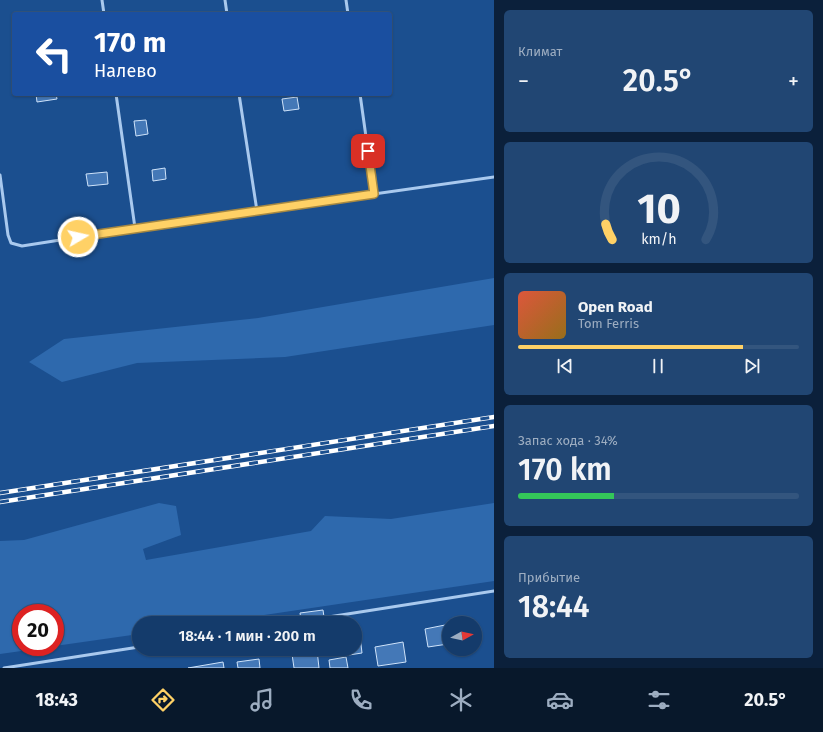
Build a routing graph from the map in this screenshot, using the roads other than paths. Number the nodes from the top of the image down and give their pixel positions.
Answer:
1 (102, 0) edge
2 (225, 0) edge
3 (346, 0) edge
4 (104, 12) edge
5 (227, 12) edge
6 (348, 12) edge
7 (116, 96) edge
8 (239, 96) edge
9 (360, 96) edge
10 (0, 175) edge
11 (494, 177) edge
12 (374, 194) junction
13 (257, 211) junction
14 (135, 228) junction
15 (494, 591) edge
16 (335, 616) edge
17 (132, 648) edge
18 (4, 668) edge

1 - 4 lane
2 - 5 lane
3 - 6 lane
7 - 14 lane
8 - 13 lane
9 - 12 lane
10 - 14 lane
11 - 12 lane
12 - 13 lane
13 - 14 lane
15 - 16 lane
17 - 18 lane

